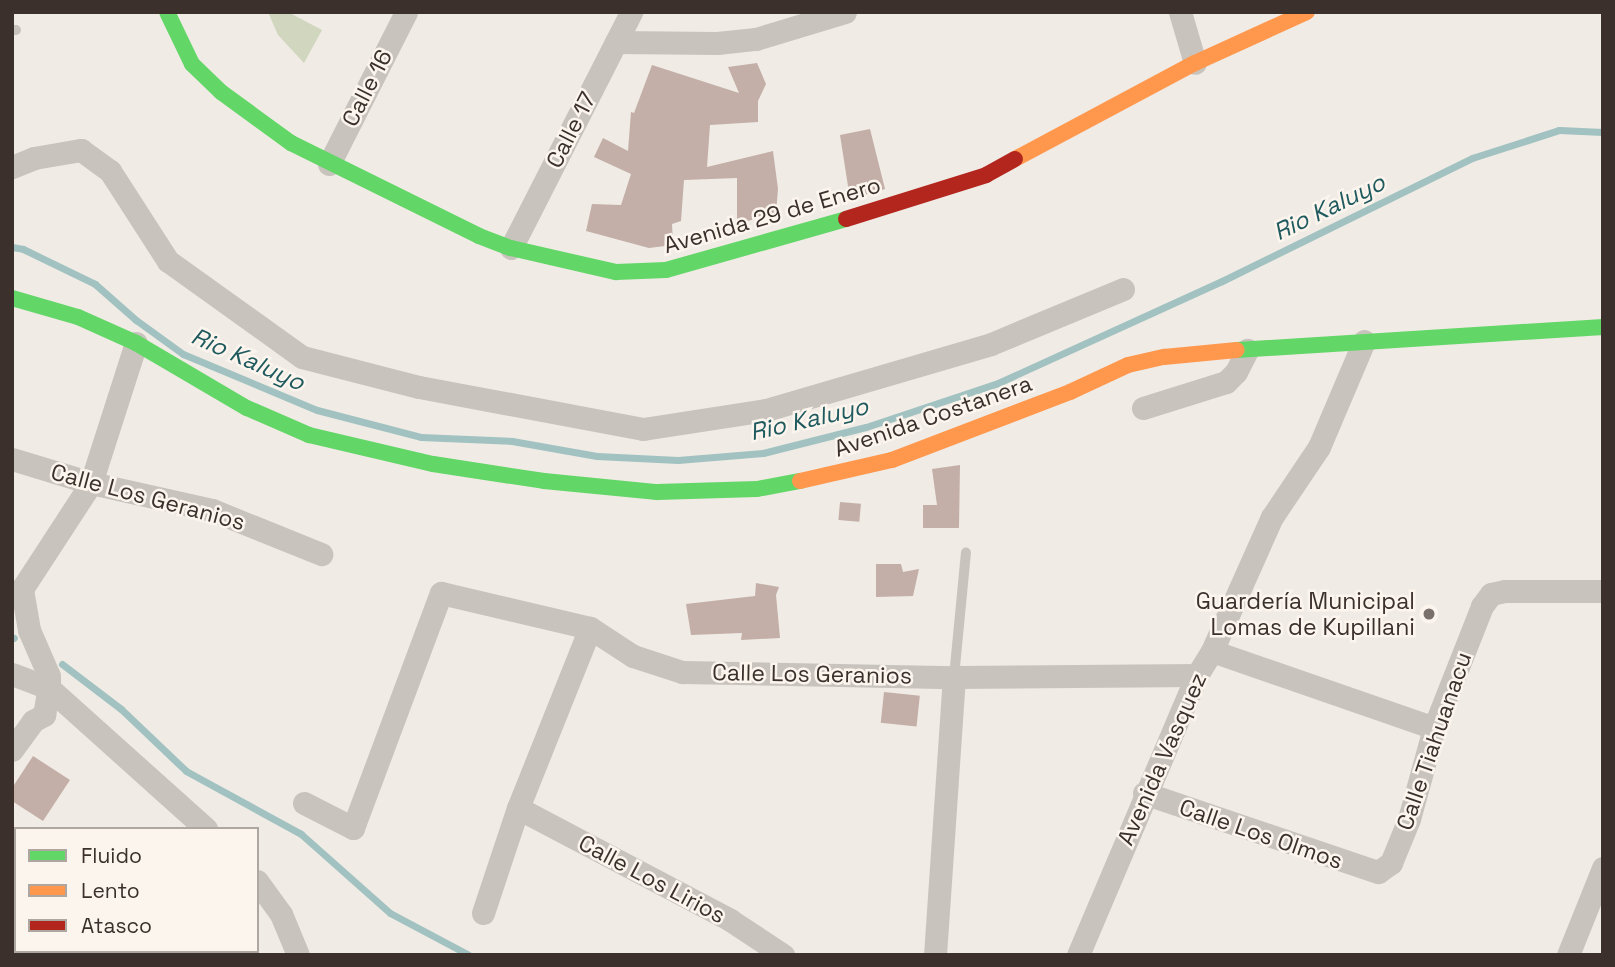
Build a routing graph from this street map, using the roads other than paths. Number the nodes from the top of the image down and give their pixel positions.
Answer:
1 (167, 12) edge
2 (406, 12) edge
3 (632, 12) edge
4 (845, 12) edge
5 (1180, 12) edge
6 (1307, 12) edge
7 (617, 42) junction
8 (1195, 63) junction
9 (329, 164) junction
10 (12, 167) edge
11 (511, 248) junction
12 (1123, 289) dead end
13 (12, 298) edge
14 (1603, 327) edge
15 (1364, 341) junction
16 (136, 343) junction
17 (1247, 350) junction
18 (1143, 408) dead end
19 (12, 459) edge
20 (91, 483) junction
21 (966, 553) dead end
22 (321, 554) dead end
23 (1603, 591) edge
24 (590, 628) junction
25 (1212, 651) junction
26 (12, 674) edge
27 (1197, 675) junction
28 (954, 677) junction
29 (49, 682) junction
30 (1434, 728) junction
31 (12, 750) edge
32 (1144, 793) junction
33 (304, 803) dead end
34 (518, 808) junction
35 (204, 827) edge
36 (1603, 868) edge
37 (1378, 872) joint
38 (259, 884) edge
39 (483, 913) dead end
40 (298, 955) edge
41 (783, 955) edge
42 (936, 955) edge
43 (1078, 955) edge
44 (1568, 955) edge

1 - 9 main road, Avenida 29 de Enero
2 - 9 street, Calle 16
3 - 7 street, Calle 17
4 - 7 street
5 - 8 street
6 - 8 main road, Avenida 29 de Enero
7 - 11 street, Calle 17
8 - 11 main road, Avenida 29 de Enero
9 - 11 main road, Avenida 29 de Enero
10 - 12 street
13 - 16 main road, Avenida Costanera
14 - 15 main road, Avenida Costanera
15 - 17 main road, Avenida Costanera
15 - 25 street, Avenida Vasquez
16 - 17 main road, Avenida Costanera
16 - 20 street
17 - 18 street
19 - 20 street, Calle Los Geranios
20 - 22 street, Calle Los Geranios
20 - 29 street
21 - 28 lane
23 - 30 street, Calle Tiahuanacu
24 - 28 street, Calle Los Geranios
24 - 33 street, Calle Los Geranios
24 - 34 street
25 - 27 street, Avenida Vasquez
25 - 30 street
26 - 29 street
27 - 28 street, Calle Los Geranios
27 - 32 street, Avenida Vasquez
28 - 42 street
29 - 31 street
29 - 35 street
30 - 37 street, Calle Tiahuanacu
32 - 37 street, Calle Los Olmos
32 - 43 street, Avenida Vasquez
34 - 39 street
34 - 41 street, Calle Los Lirios
36 - 44 street
38 - 40 street

